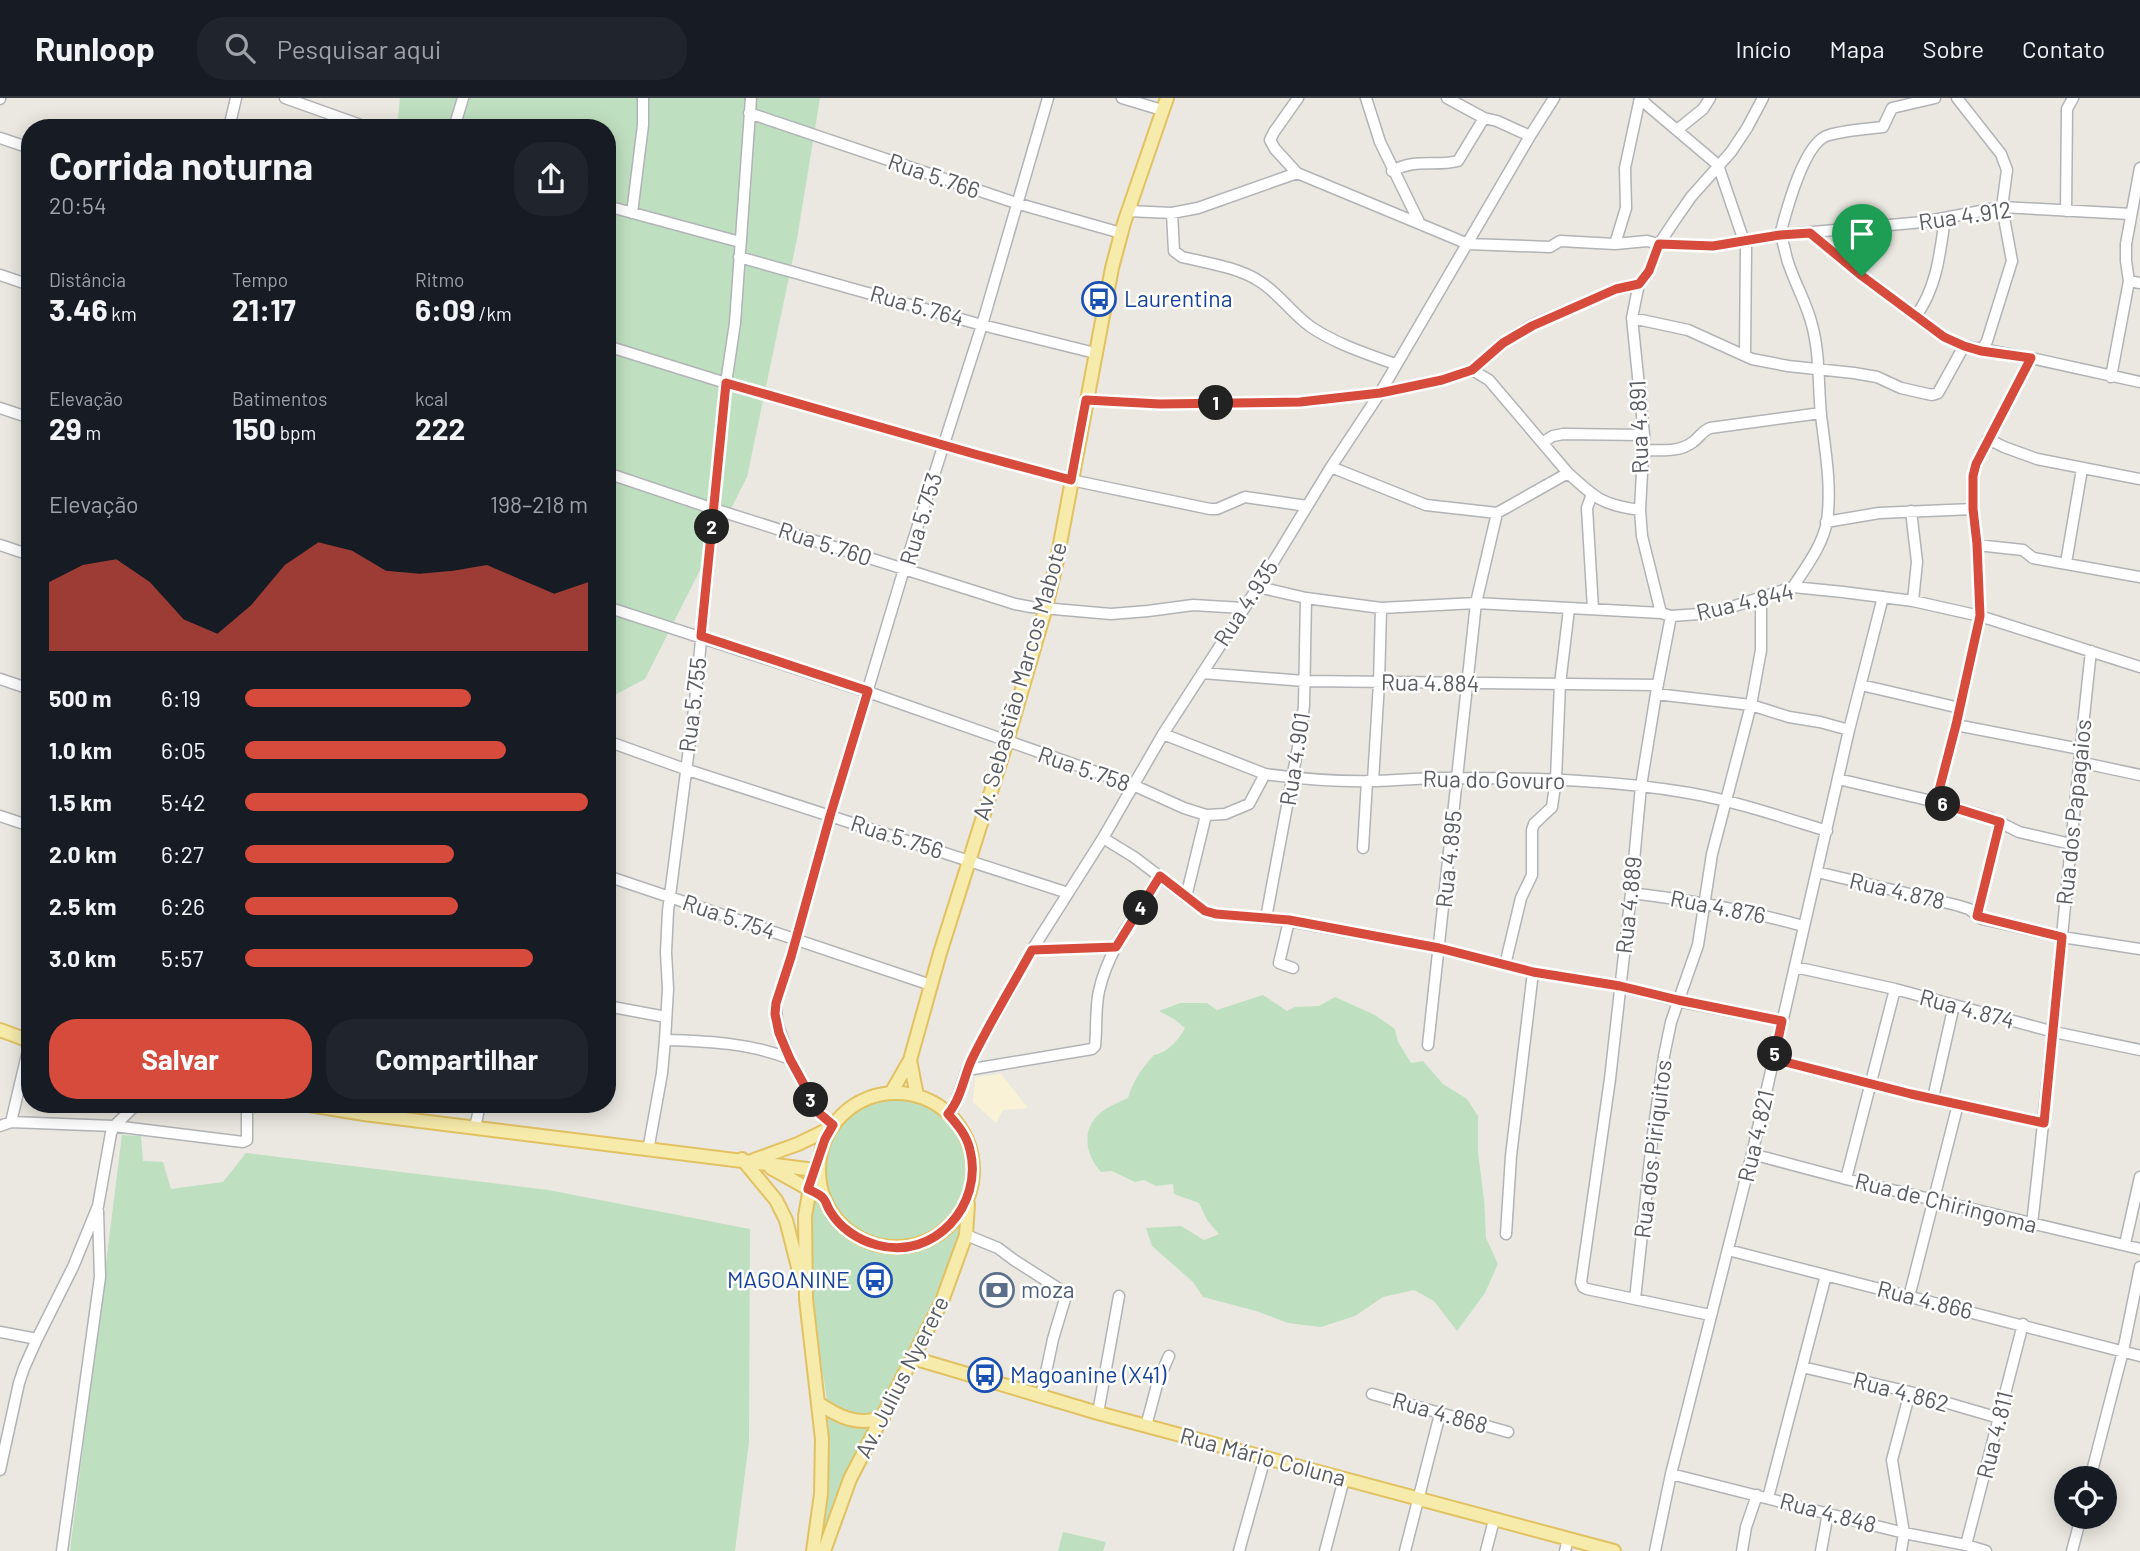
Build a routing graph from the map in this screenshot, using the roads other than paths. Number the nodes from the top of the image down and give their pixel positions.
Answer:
1 (236, 98) edge
2 (285, 98) edge
3 (463, 98) edge
4 (643, 98) edge
5 (751, 98) edge
6 (1048, 98) edge
7 (1122, 98) edge
8 (1298, 98) edge
9 (1366, 98) edge
10 (1447, 98) edge
11 (1554, 98) edge
12 (1641, 98) edge
13 (1710, 98) edge
14 (1763, 98) edge
15 (1935, 98) edge
16 (1957, 98) edge
17 (2073, 98) edge
18 (1904, 101) edge
19 (1165, 104) edge
20 (749, 113) junction
21 (1484, 118) junction
22 (231, 119) edge
23 (344, 119) edge
24 (457, 119) edge
25 (1677, 130) junction
26 (1530, 136) junction
27 (0, 138) edge
28 (21, 145) edge
29 (1718, 165) junction
30 (1392, 171) junction
31 (1297, 173) junction
32 (2140, 173) edge
33 (1016, 204) junction
34 (2002, 207) junction
35 (616, 209) edge
36 (1128, 211) junction
37 (2066, 211) junction
38 (632, 213) junction
39 (1172, 213) junction
40 (2130, 214) junction
41 (1945, 218) junction
42 (1420, 224) junction
43 (1121, 233) junction
44 (1810, 233) junction
45 (1780, 235) junction
46 (740, 242) junction
47 (1744, 242) junction
48 (1468, 244) junction
49 (1615, 244) junction
50 (1659, 244) junction
51 (739, 257) junction
52 (0, 275) edge
53 (2129, 281) junction
54 (21, 282) edge
55 (2140, 283) edge
56 (1639, 284) junction
57 (1916, 316) junction
58 (1632, 318) junction
59 (982, 325) junction
60 (1964, 346) junction
61 (616, 349) edge
62 (1981, 351) junction
63 (1095, 353) junction
64 (1745, 356) junction
65 (2031, 358) junction
66 (1395, 364) junction
67 (1818, 369) junction
68 (1472, 370) junction
69 (2112, 377) junction
70 (2140, 382) edge
71 (726, 383) junction
72 (1380, 393) junction
73 (1086, 400) junction
74 (0, 408) edge
75 (1821, 413) junction
76 (21, 415) edge
77 (1644, 435) junction
78 (1988, 439) junction
79 (1543, 442) junction
80 (944, 444) junction
81 (1643, 450) junction
82 (1331, 467) junction
83 (2082, 469) junction
84 (1568, 473) junction
85 (616, 476) edge
86 (1071, 480) junction
87 (2140, 480) edge
88 (1592, 494) junction
89 (1307, 506) junction
90 (714, 509) junction
91 (1973, 509) junction
92 (1640, 510) junction
93 (1911, 511) junction
94 (1497, 513) junction
95 (1826, 522) junction
96 (1977, 544) junction
97 (0, 545) edge
98 (21, 552) edge
99 (2066, 563) junction
100 (904, 569) junction
101 (2140, 577) edge
102 (1258, 587) junction
103 (1793, 587) junction
104 (1760, 597) junction
105 (1883, 597) junction
106 (1306, 598) junction
107 (1913, 601) junction
108 (1476, 603) junction
109 (1046, 607) junction
110 (1243, 608) junction
111 (1381, 608) junction
112 (1569, 609) junction
113 (1593, 609) junction
114 (616, 610) edge
115 (1666, 615) junction
116 (1980, 616) junction
117 (701, 636) junction
118 (2091, 651) junction
119 (2140, 667) edge
120 (1202, 673) junction
121 (0, 679) edge
122 (1304, 681) junction
123 (1379, 683) junction
124 (1467, 684) junction
125 (1560, 684) junction
126 (1861, 685) junction
127 (21, 686) edge
128 (1657, 690) junction
129 (868, 691) junction
130 (1751, 705) junction
131 (1960, 708) junction
132 (1956, 725) junction
133 (1849, 730) junction
134 (1163, 734) junction
135 (1007, 741) junction
136 (616, 744) edge
137 (2080, 749) junction
138 (2078, 762) junction
139 (685, 769) junction
140 (1265, 774) junction
141 (2140, 775) edge
142 (1293, 777) junction
143 (1458, 778) junction
144 (1556, 779) junction
145 (1838, 779) junction
146 (1370, 781) junction
147 (1133, 785) junction
148 (1641, 786) junction
149 (1725, 802) junction
150 (1936, 802) junction
151 (1206, 815) junction
152 (0, 816) edge
153 (830, 816) junction
154 (21, 822) edge
155 (2000, 822) junction
156 (1827, 831) junction
157 (1103, 838) junction
158 (2071, 844) junction
159 (1363, 848) dead end
160 (969, 861) junction
161 (1817, 872) junction
162 (1160, 876) junction
163 (616, 879) edge
164 (1631, 892) junction
165 (1068, 893) junction
166 (670, 897) junction
167 (1186, 897) junction
168 (1704, 903) junction
169 (1977, 916) junction
170 (1266, 918) junction
171 (1289, 920) junction
172 (1803, 926) junction
173 (2062, 937) junction
174 (795, 940) junction
175 (1116, 947) junction
176 (1439, 948) junction
177 (2140, 949) edge
178 (1032, 950) junction
179 (1505, 965) junction
180 (1795, 967) junction
181 (1293, 968) dead end
182 (1533, 972) junction
183 (931, 985) junction
184 (1620, 986) junction
185 (1895, 989) junction
186 (1678, 1000) junction
187 (1954, 1005) junction
188 (616, 1008) edge
189 (666, 1017) junction
190 (1782, 1021) junction
191 (0, 1029) edge
192 (2054, 1032) junction
193 (21, 1037) edge
194 (665, 1040) junction
195 (1427, 1045) dead end
196 (2140, 1050) edge
197 (790, 1059) junction
198 (1774, 1059) junction
199 (910, 1060) junction
200 (967, 1070) junction
201 (21, 1079) edge
202 (1871, 1085) junction
203 (891, 1093) junction
204 (917, 1096) junction
205 (1933, 1098) junction
206 (1958, 1104) junction
207 (128, 1113) edge
208 (247, 1113) edge
209 (358, 1113) edge
210 (404, 1113) edge
211 (478, 1113) edge
212 (948, 1114) junction
213 (11, 1122) junction
214 (476, 1122) junction
215 (2044, 1123) junction
216 (0, 1126) edge
217 (114, 1126) junction
218 (832, 1126) junction
219 (649, 1144) junction
220 (1752, 1154) junction
221 (747, 1159) junction
222 (817, 1166) junction
223 (2140, 1177) edge
224 (1846, 1179) junction
225 (808, 1189) junction
226 (970, 1194) junction
227 (823, 1197) junction
228 (1935, 1199) junction
229 (98, 1206) junction
230 (2032, 1224) junction
231 (1506, 1234) dead end
232 (966, 1235) junction
233 (2124, 1244) junction
234 (2140, 1249) edge
235 (1728, 1250) junction
236 (2140, 1267) edge
237 (1826, 1275) junction
238 (1119, 1296) dead end
239 (1909, 1297) junction
240 (1635, 1300) junction
241 (807, 1305) junction
242 (1710, 1315) junction
243 (2023, 1324) junction
244 (0, 1332) edge
245 (37, 1339) junction
246 (2123, 1351) junction
247 (1169, 1356) dead end
248 (2140, 1356) edge
249 (917, 1360) junction
250 (1802, 1367) junction
251 (1910, 1392) junction
252 (1372, 1394) dead end
253 (1041, 1396) junction
254 (818, 1403) junction
255 (1098, 1413) junction
256 (1440, 1414) junction
257 (883, 1418) junction
258 (1999, 1418) junction
259 (1146, 1426) junction
260 (1508, 1432) dead end
261 (1265, 1458) junction
262 (2093, 1466) edge
263 (0, 1470) edge
264 (1671, 1474) junction
265 (1344, 1479) junction
266 (1757, 1495) junction
267 (1768, 1498) junction
268 (1418, 1499) junction
269 (1828, 1513) junction
270 (1494, 1520) junction
271 (2078, 1529) edge
272 (1904, 1533) junction
273 (1567, 1545) edge
274 (1966, 1545) junction
275 (1982, 1550) edge
276 (62, 1551) edge
277 (814, 1551) edge
278 (824, 1551) edge
279 (1239, 1551) edge
280 (1325, 1551) edge
281 (1405, 1551) edge
282 (1486, 1551) edge
283 (1614, 1551) edge
284 (1655, 1551) edge
285 (1742, 1551) edge
286 (1821, 1551) edge
287 (1901, 1551) edge
288 (2072, 1551) edge

1 - 22 street
2 - 23 street
3 - 24 street
4 - 38 street
5 - 20 street, Rua 5.755
6 - 33 street, Rua 5.753
7 - 19 street
8 - 31 street
9 - 30 street
10 - 21 street
11 - 26 street, Rua 4.935
12 - 25 street
12 - 49 street
13 - 25 street
14 - 29 street, Rua 4.891
15 - 18 street
16 - 34 street
17 - 37 street
18 - 45 street
19 - 36 main road, Av. Sebastião Marcos Mabote
20 - 33 street, Rua 5.766
20 - 46 street, Rua 5.755
21 - 26 street
21 - 30 street
25 - 29 street
26 - 48 street, Rua 4.935
27 - 28 street
29 - 47 street
29 - 50 street, Rua 4.891
30 - 42 street
31 - 39 street
31 - 42 street
32 - 40 street
33 - 43 street, Rua 5.766
33 - 59 street, Rua 5.753
34 - 37 street, Rua 4.912
34 - 41 street, Rua 4.912
34 - 62 street
35 - 38 street
36 - 39 street
36 - 43 main road, Av. Sebastião Marcos Mabote
37 - 40 street, Rua 4.912
38 - 46 street
39 - 66 street
40 - 53 street
41 - 44 street, Rua 4.912
41 - 57 street
42 - 48 street
43 - 63 main road, Av. Sebastião Marcos Mabote
44 - 45 street, Rua 4.912
44 - 57 street
45 - 47 street, Rua 4.912
45 - 67 street
46 - 51 street, Rua 5.755
47 - 50 street, Rua 4.912
47 - 64 street
48 - 49 street, Rua 4.912
48 - 66 street, Rua 4.935
49 - 50 street, Rua 4.912
50 - 56 street, Rua 4.891
51 - 59 street, Rua 5.764
51 - 71 street, Rua 5.755
52 - 54 street
53 - 55 street
53 - 69 street
56 - 58 street, Rua 4.891
56 - 68 street
57 - 60 street
58 - 64 street
58 - 77 street, Rua 4.891
59 - 63 street, Rua 5.764
59 - 80 street, Rua 5.753
60 - 62 street
60 - 67 street
61 - 71 street
62 - 65 street
63 - 73 main road, Av. Sebastião Marcos Mabote
64 - 67 street
65 - 69 street
65 - 78 street
66 - 72 street, Rua 4.935
67 - 75 street
68 - 72 street
68 - 79 street
69 - 70 street
71 - 80 street
71 - 90 street, Rua 5.755
72 - 73 street
72 - 82 street, Rua 4.935
73 - 86 main road, Av. Sebastião Marcos Mabote
74 - 76 street
75 - 81 street
75 - 95 street
77 - 79 street
77 - 81 street, Rua 4.891
78 - 83 street
78 - 91 street
79 - 84 street
80 - 86 street
80 - 100 street, Rua 5.753
81 - 92 street, Rua 4.891
82 - 89 street, Rua 4.935
82 - 94 street
83 - 87 street
83 - 99 street
84 - 88 street
84 - 94 street
85 - 90 street, Rua 5.760
86 - 89 street
86 - 109 main road, Av. Sebastião Marcos Mabote
88 - 92 street
88 - 113 street
89 - 102 street, Rua 4.935
90 - 100 street, Rua 5.760
90 - 117 street, Rua 5.755
91 - 93 street
91 - 96 street
92 - 115 street, Rua 4.891
93 - 95 street
93 - 107 street
94 - 108 street, Rua 4.895
95 - 103 street
96 - 99 street
96 - 116 street
97 - 98 street
99 - 101 street
100 - 109 street, Rua 5.760
100 - 129 street, Rua 5.753
102 - 106 street, Rua 4.844
102 - 110 street, Rua 4.935
103 - 104 street, Rua 4.844
103 - 105 street, Rua 4.844
104 - 115 street, Rua 4.844
104 - 130 street, Rua dos Piriquitos
105 - 107 street, Rua 4.844
105 - 126 street, Rua 4.821
106 - 111 street, Rua 4.844
106 - 122 street, Rua 4.901
107 - 116 street, Rua 4.844
108 - 111 street, Rua 4.844
108 - 112 street, Rua 4.844
108 - 124 street, Rua 4.895
109 - 110 street, Rua 5.760
109 - 135 main road, Av. Sebastião Marcos Mabote
110 - 120 street, Rua 4.935
111 - 123 street
112 - 113 street, Rua 4.844
112 - 125 street
113 - 115 street, Rua 4.844
114 - 117 street, Rua 5.758
115 - 128 street, Rua 4.889
116 - 118 street, Rua 4.844
116 - 131 street
117 - 129 street, Rua 5.758
117 - 139 street, Rua 5.755
118 - 119 street, Rua 4.844
118 - 137 street, Rua dos Papagaios
120 - 122 street, Rua 4.884
120 - 134 street, Rua 4.935
121 - 127 street
122 - 123 street, Rua 4.884
122 - 142 street, Rua 4.901
123 - 124 street, Rua 4.884
123 - 146 street
124 - 125 street, Rua 4.884
124 - 143 street, Rua 4.895
125 - 128 street, Rua 4.884
125 - 144 street
126 - 131 street
126 - 133 street, Rua 4.821
128 - 130 street, Rua 4.884
128 - 148 street, Rua 4.889
129 - 135 street, Rua 5.758
129 - 153 street, Rua 5.753
130 - 133 street, Rua 4.884
130 - 149 street, Rua dos Piriquitos
131 - 132 street
132 - 137 street
132 - 150 street
133 - 145 street, Rua 4.821
134 - 140 street, Rua do Govuro
134 - 147 street, Rua 4.935
135 - 147 street, Rua 5.758
135 - 160 main road, Av. Sebastião Marcos Mabote
136 - 139 street, Rua 5.756
137 - 138 street, Rua dos Papagaios
138 - 141 street
138 - 158 street, Rua dos Papagaios
139 - 153 street, Rua 5.756
139 - 166 street, Rua 5.755
140 - 142 street, Rua do Govuro
140 - 151 street
142 - 146 street, Rua do Govuro
142 - 170 street, Rua 4.901
143 - 144 street, Rua do Govuro
143 - 146 street, Rua do Govuro
143 - 176 street, Rua 4.895
144 - 148 street, Rua do Govuro
144 - 179 street
145 - 150 street
145 - 156 street, Rua 4.821
146 - 159 street
147 - 151 street, Rua 5.758
147 - 157 street, Rua 4.935
148 - 149 street, Rua do Govuro
148 - 164 street, Rua 4.889
149 - 156 street, Rua do Govuro
149 - 168 street, Rua dos Piriquitos
150 - 155 street
151 - 167 street
152 - 154 street
153 - 160 street, Rua 5.756
153 - 174 street, Rua 5.753
155 - 158 street
155 - 169 street
156 - 161 street, Rua 4.821
157 - 162 street
157 - 165 street, Rua 4.935
158 - 173 street, Rua dos Papagaios
160 - 165 street, Rua 5.756
160 - 183 main road, Av. Sebastião Marcos Mabote
161 - 169 street, Rua 4.878
161 - 172 street, Rua 4.821
162 - 167 street
162 - 175 street
163 - 166 street, Rua 5.754
164 - 168 street, Rua 4.876
164 - 184 street, Rua 4.889
165 - 178 street, Rua 4.935
166 - 174 street, Rua 5.754
166 - 189 street, Rua 5.755
167 - 170 street
168 - 172 street, Rua 4.876
168 - 186 street, Rua dos Piriquitos
169 - 173 street, Rua 4.878
170 - 171 street
171 - 176 street
171 - 181 street
172 - 180 street, Rua 4.821
173 - 177 street, Rua 4.878
173 - 192 street, Rua dos Papagaios
174 - 183 street, Rua 5.754
174 - 197 street, Rua 5.753
175 - 178 street
175 - 200 street
176 - 179 street
176 - 195 street, Rua 4.895
178 - 200 street, Rua 4.935
179 - 182 street
180 - 185 street, Rua 4.874
180 - 190 street, Rua 4.821
182 - 184 street
182 - 231 street
183 - 199 main road, Av. Sebastião Marcos Mabote
184 - 186 street
184 - 240 street, Rua 4.889
185 - 187 street, Rua 4.874
185 - 202 street
186 - 190 street
186 - 240 street, Rua dos Piriquitos
187 - 192 street, Rua 4.874
187 - 205 street
188 - 189 street
189 - 194 street, Rua 5.755
190 - 198 street, Rua 4.821
191 - 193 main road
192 - 196 street, Rua 4.874
192 - 215 street, Rua dos Papagaios
194 - 197 street
194 - 219 street, Rua 5.755
197 - 218 street, Rua 5.753
198 - 202 street
198 - 220 street, Rua 4.821
199 - 203 main road, Av. Sebastião Marcos Mabote
199 - 204 main road, Av. Sebastião Marcos Mabote
200 - 212 street, Rua 4.935
201 - 213 street
202 - 205 street
202 - 224 street
203 - 204 main road
203 - 218 main road
204 - 212 main road
205 - 206 street
206 - 215 street
206 - 228 street
207 - 217 street
208 - 217 street
209 - 222 main road
210 - 214 main road
211 - 214 street
212 - 226 main road
213 - 216 street
213 - 217 street
214 - 219 main road
215 - 230 street, Rua dos Papagaios
217 - 229 street
218 - 221 main road
218 - 222 main road
219 - 221 main road
220 - 224 street, Rua de Chiringoma
220 - 235 street, Rua 4.821
221 - 225 main road
221 - 241 main road
222 - 225 main road, Av. Julius Nyerere
222 - 227 main road
223 - 233 street
224 - 228 street, Rua de Chiringoma
225 - 227 main road
225 - 241 main road, Av. Julius Nyerere
226 - 227 main road
226 - 232 main road, Av. Julius Nyerere
228 - 230 street, Rua de Chiringoma
228 - 239 street
229 - 245 street
229 - 276 street
230 - 233 street, Rua de Chiringoma
232 - 249 main road, Av. Julius Nyerere
232 - 253 street
233 - 234 street, Rua de Chiringoma
235 - 237 street, Rua 4.866
235 - 242 street, Rua 4.821
236 - 246 street
237 - 239 street, Rua 4.866
237 - 250 street
238 - 255 street
239 - 243 street, Rua 4.866
240 - 242 street
241 - 254 main road, Av. Julius Nyerere
242 - 264 street, Rua 4.821
243 - 246 street, Rua 4.866
243 - 258 street, Rua 4.811
244 - 245 street
245 - 263 street
246 - 248 street, Rua 4.866
246 - 262 street
247 - 259 street
249 - 253 main road, Rua Mário Coluna
249 - 257 main road, Av. Julius Nyerere
250 - 251 street, Rua 4.862
250 - 267 street
251 - 258 street, Rua 4.862
251 - 272 street
252 - 256 street, Rua 4.868
253 - 255 main road, Rua Mário Coluna
254 - 257 main road
254 - 277 main road, Av. Julius Nyerere
255 - 259 main road, Rua Mário Coluna
256 - 260 street, Rua 4.868
256 - 268 street
257 - 278 main road, Av. Julius Nyerere
258 - 274 street, Rua 4.811
259 - 261 main road, Rua Mário Coluna
261 - 265 main road, Rua Mário Coluna
261 - 279 street
264 - 266 street, Rua 4.848
264 - 284 street, Rua 4.821
265 - 268 main road, Rua Mário Coluna
265 - 280 street
266 - 267 street, Rua 4.848
266 - 285 street
267 - 269 street, Rua 4.848
268 - 270 main road, Rua Mário Coluna
268 - 281 street
269 - 272 street, Rua 4.848
269 - 286 street
270 - 273 main road, Rua Mário Coluna
270 - 282 street
271 - 288 street
272 - 274 street, Rua 4.848
272 - 287 street
273 - 283 main road, Rua Mário Coluna
274 - 275 street, Rua 4.848

